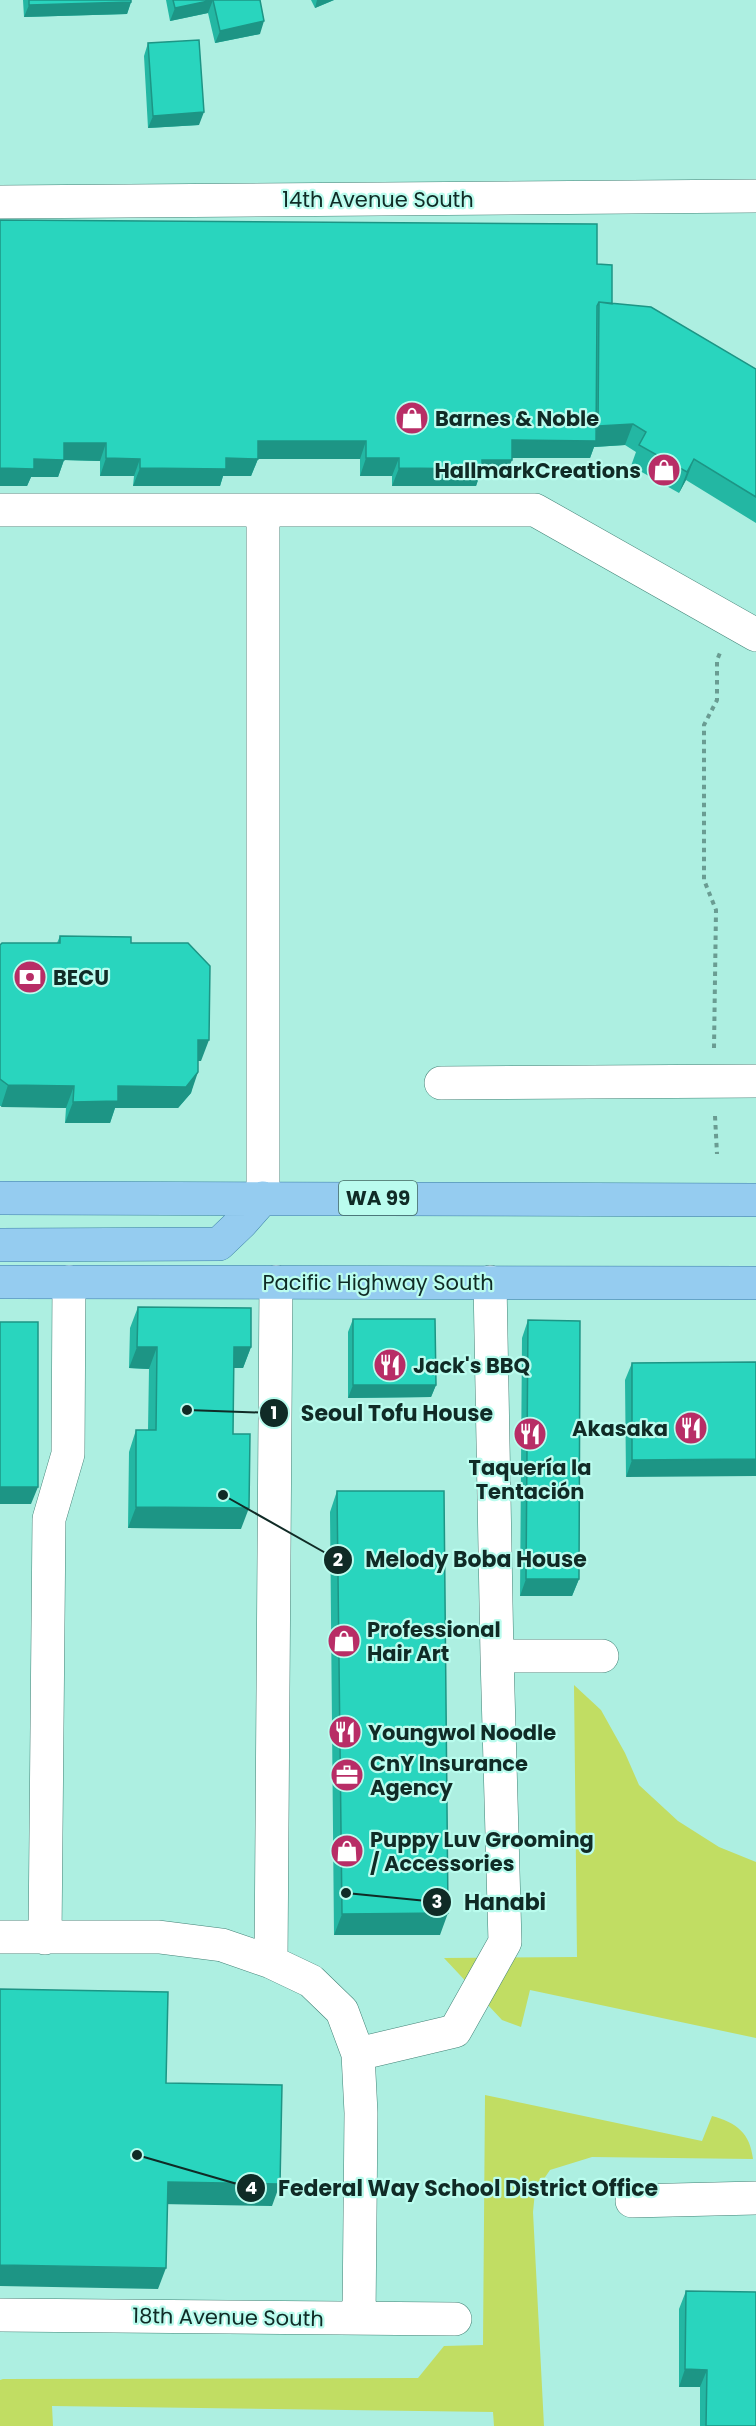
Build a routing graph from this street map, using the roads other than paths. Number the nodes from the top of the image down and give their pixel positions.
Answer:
1 (756, 196) edge
2 (0, 202) edge
3 (0, 510) edge
4 (263, 510) junction
5 (745, 629) edge
6 (756, 1081) edge
7 (441, 1083) dead end
8 (0, 1198) edge
9 (263, 1198) junction
10 (756, 1200) edge
11 (0, 1245) edge
12 (0, 1282) edge
13 (69, 1282) junction
14 (276, 1282) junction
15 (490, 1282) junction
16 (756, 1283) edge
17 (497, 1656) junction
18 (602, 1656) dead end
19 (0, 1937) edge
20 (45, 1938) junction
21 (271, 1962) junction
22 (358, 2054) junction
23 (756, 2198) edge
24 (632, 2201) dead end
25 (0, 2315) edge
26 (359, 2319) junction
27 (455, 2319) dead end

1 - 2 street, 14th Avenue South
3 - 4 street
4 - 5 street
4 - 9 street
6 - 7 street
8 - 9 main road, WA 99
9 - 10 main road, WA 99
9 - 11 main road
12 - 13 main road, Pacific Highway South
13 - 14 main road, Pacific Highway South
13 - 20 street
14 - 15 main road, Pacific Highway South
14 - 21 street
15 - 16 main road, Pacific Highway South
15 - 17 street
17 - 18 street
17 - 22 street
19 - 20 street
20 - 21 street
21 - 22 street
22 - 26 street
23 - 24 street
25 - 26 street, 18th Avenue South
26 - 27 street, 18th Avenue South

